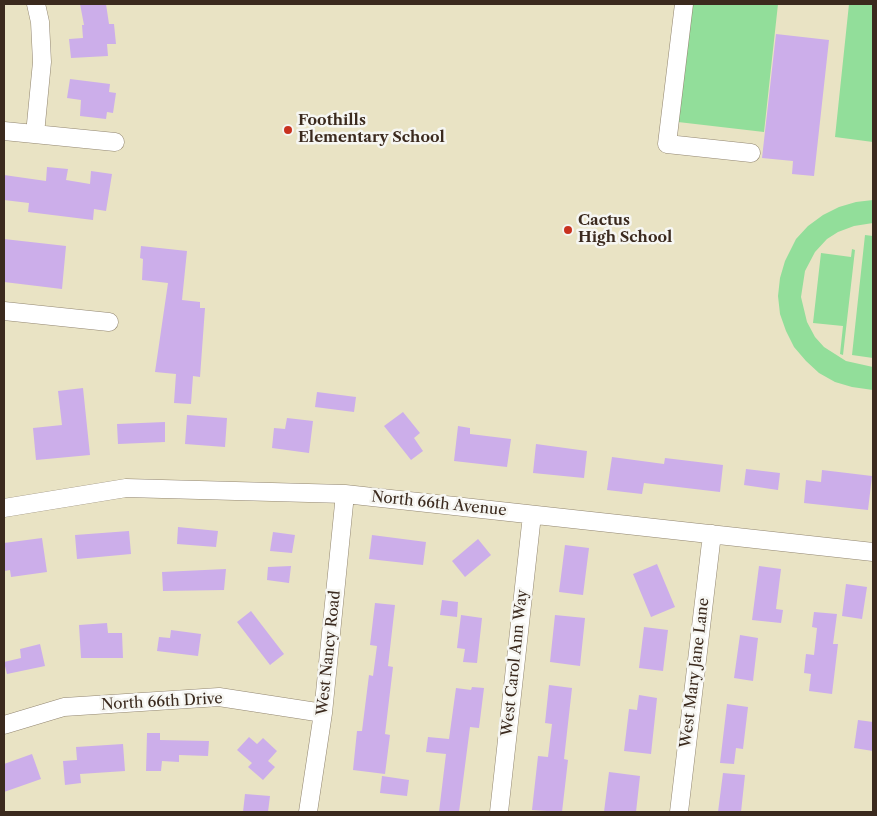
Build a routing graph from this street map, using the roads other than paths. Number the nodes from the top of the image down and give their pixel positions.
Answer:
1 (36, 4) edge
2 (684, 4) edge
3 (4, 131) edge
4 (35, 134) junction
5 (115, 142) dead end
6 (751, 154) dead end
7 (4, 311) edge
8 (109, 322) dead end
9 (345, 494) junction
10 (4, 508) edge
11 (532, 515) junction
12 (712, 534) junction
13 (873, 552) edge
14 (323, 713) junction
15 (4, 725) edge
16 (308, 812) edge
17 (499, 812) edge
18 (679, 812) edge

1 - 4 street
2 - 6 street
3 - 4 street
4 - 5 street
7 - 8 street
9 - 10 street, North 66th Avenue
9 - 11 street, North 66th Avenue
9 - 14 street, West Nancy Road
11 - 12 street, North 66th Avenue
11 - 17 street, West Carol Ann Way
12 - 13 street, North 66th Avenue
12 - 18 street, West Mary Jane Lane
14 - 15 street, North 66th Drive
14 - 16 street, West Nancy Road

